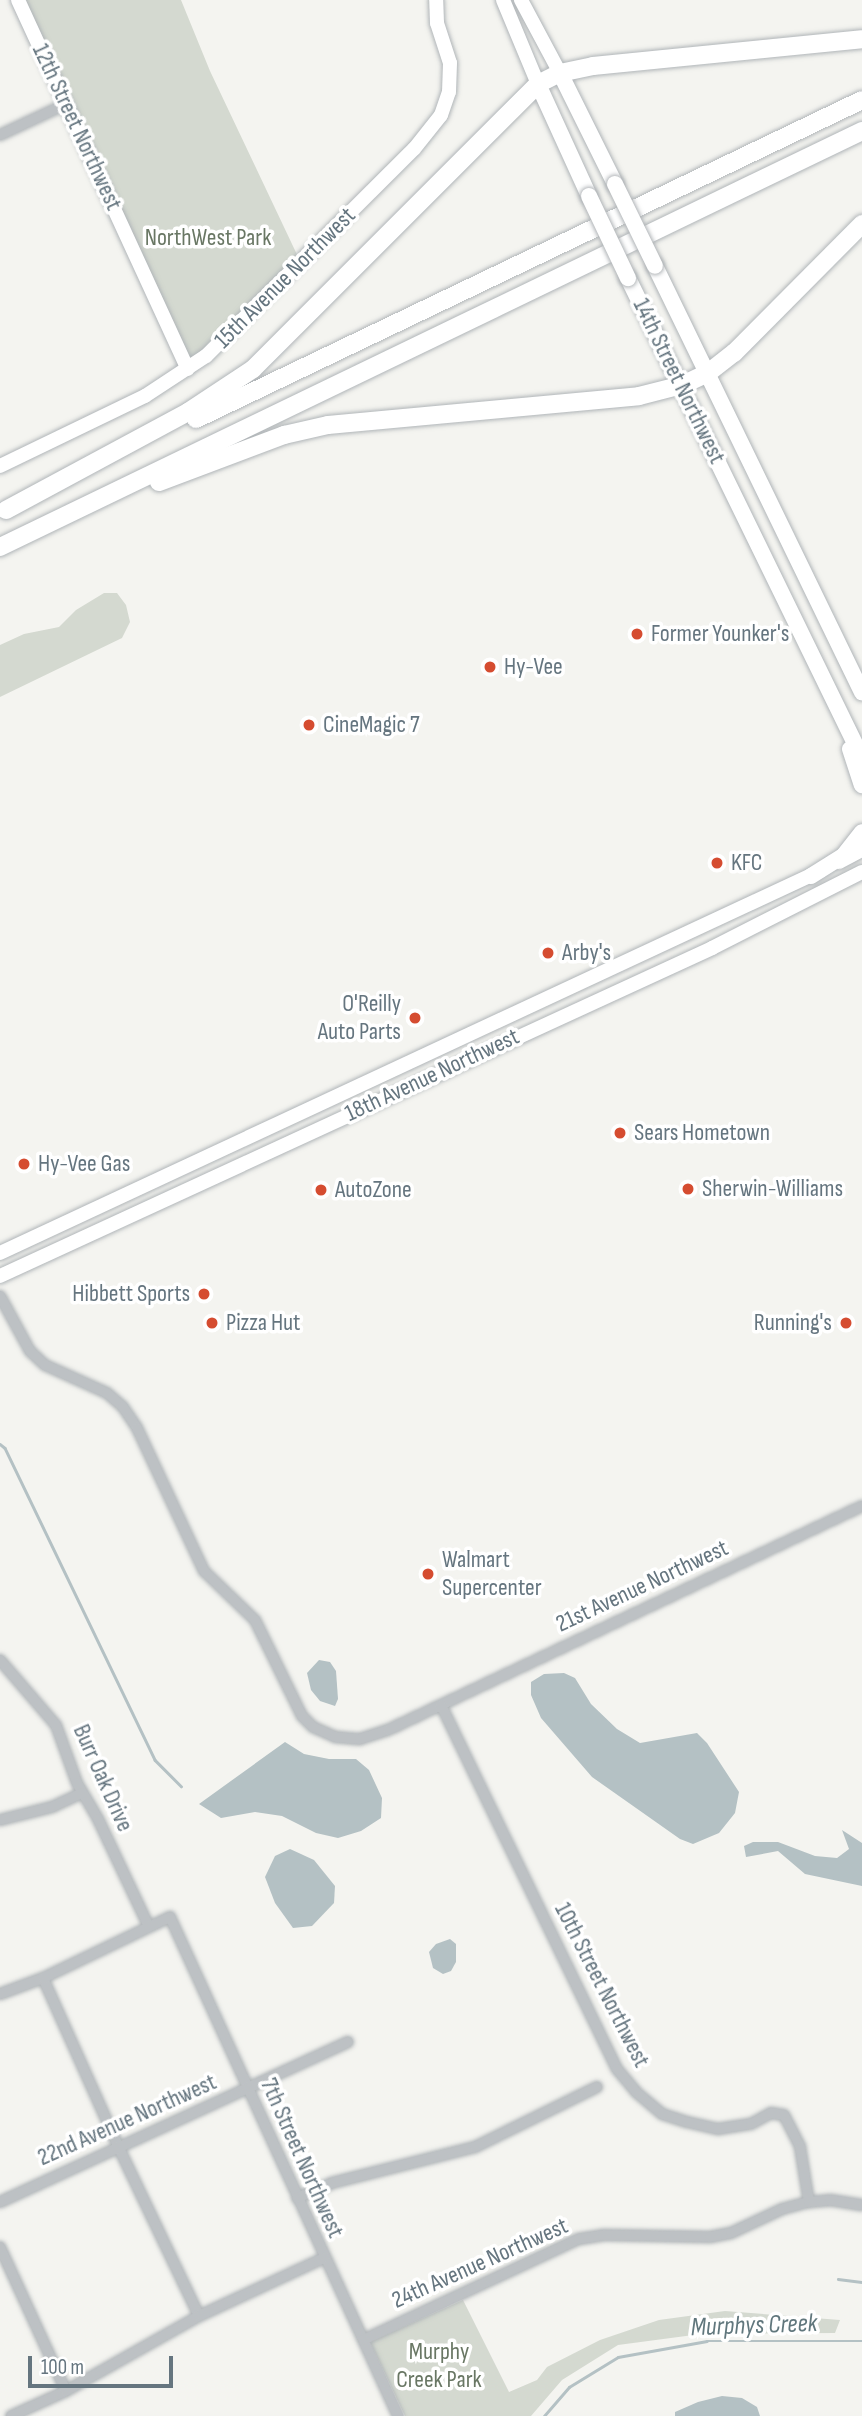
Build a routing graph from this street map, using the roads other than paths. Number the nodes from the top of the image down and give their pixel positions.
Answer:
1 (18, 0) edge
2 (436, 0) edge
3 (503, 0) edge
4 (521, 0) edge
5 (862, 39) edge
6 (560, 73) junction
7 (538, 84) junction
8 (862, 100) edge
9 (66, 104) junction
10 (862, 131) edge
11 (0, 135) edge
12 (862, 224) edge
13 (188, 369) junction
14 (708, 373) junction
15 (682, 385) junction
16 (0, 466) edge
17 (3, 511) edge
18 (19, 538) junction
19 (0, 547) edge
20 (860, 687) edge
21 (829, 691) junction
22 (862, 758) edge
23 (862, 785) edge
24 (862, 832) edge
25 (862, 850) edge
26 (862, 872) edge
27 (811, 876) junction
28 (0, 1253) edge
29 (0, 1276) edge
30 (0, 1296) edge
31 (862, 1506) edge
32 (0, 1660) edge
33 (441, 1705) junction
34 (82, 1793) junction
35 (0, 1820) edge
36 (149, 1927) junction
37 (43, 1978) junction
38 (0, 1994) edge
39 (348, 2042) dead end
40 (597, 2087) dead end
41 (247, 2089) junction
42 (118, 2146) junction
43 (297, 2198) junction
44 (0, 2202) edge
45 (810, 2202) junction
46 (862, 2205) edge
47 (0, 2247) edge
48 (324, 2258) junction
49 (200, 2316) junction
50 (363, 2340) junction
51 (66, 2391) junction
52 (11, 2416) edge
53 (398, 2416) edge

1 - 9 street, 12th Street Northwest
2 - 13 street, 15th Avenue Northwest
3 - 7 street, 14th Street Northwest
4 - 6 street, 14th Street Northwest
5 - 6 highway
6 - 7 highway
6 - 14 main road, 14th Street Northwest, bridge
7 - 15 main road, 14th Street Northwest, bridge
7 - 17 highway
8 - 17 highway
9 - 11 street
9 - 13 street, 12th Street Northwest
10 - 18 highway
12 - 14 highway
13 - 16 street, 15th Avenue Northwest
14 - 15 highway
14 - 20 main road, 14th Street Northwest
15 - 18 highway
15 - 21 main road, 14th Street Northwest
18 - 19 highway
21 - 22 main road, 14th Street Northwest
21 - 23 main road
24 - 27 main road
25 - 27 street, 18th Avenue Northwest
26 - 29 street, 18th Avenue Northwest
27 - 28 street, 18th Avenue Northwest
30 - 33 street, 21st Avenue Northwest
31 - 33 street, 21st Avenue Northwest
32 - 34 street, Burr Oak Drive
33 - 45 street, 10th Street Northwest
34 - 35 street
34 - 36 street, Burr Oak Drive
36 - 37 street
36 - 41 street, 7th Street Northwest
37 - 38 street
37 - 42 street
39 - 41 street, 22nd Avenue Northwest
40 - 43 street
41 - 42 street, 22nd Avenue Northwest
41 - 43 street, 7th Street Northwest
42 - 44 street, 22nd Avenue Northwest
42 - 49 street
43 - 48 street, 7th Street Northwest
45 - 46 street, 24th Avenue Northwest
45 - 50 street, 24th Avenue Northwest
47 - 51 street
48 - 49 street
48 - 50 street, 7th Street Northwest
49 - 51 street
50 - 53 street, 7th Street Northwest
51 - 52 street

